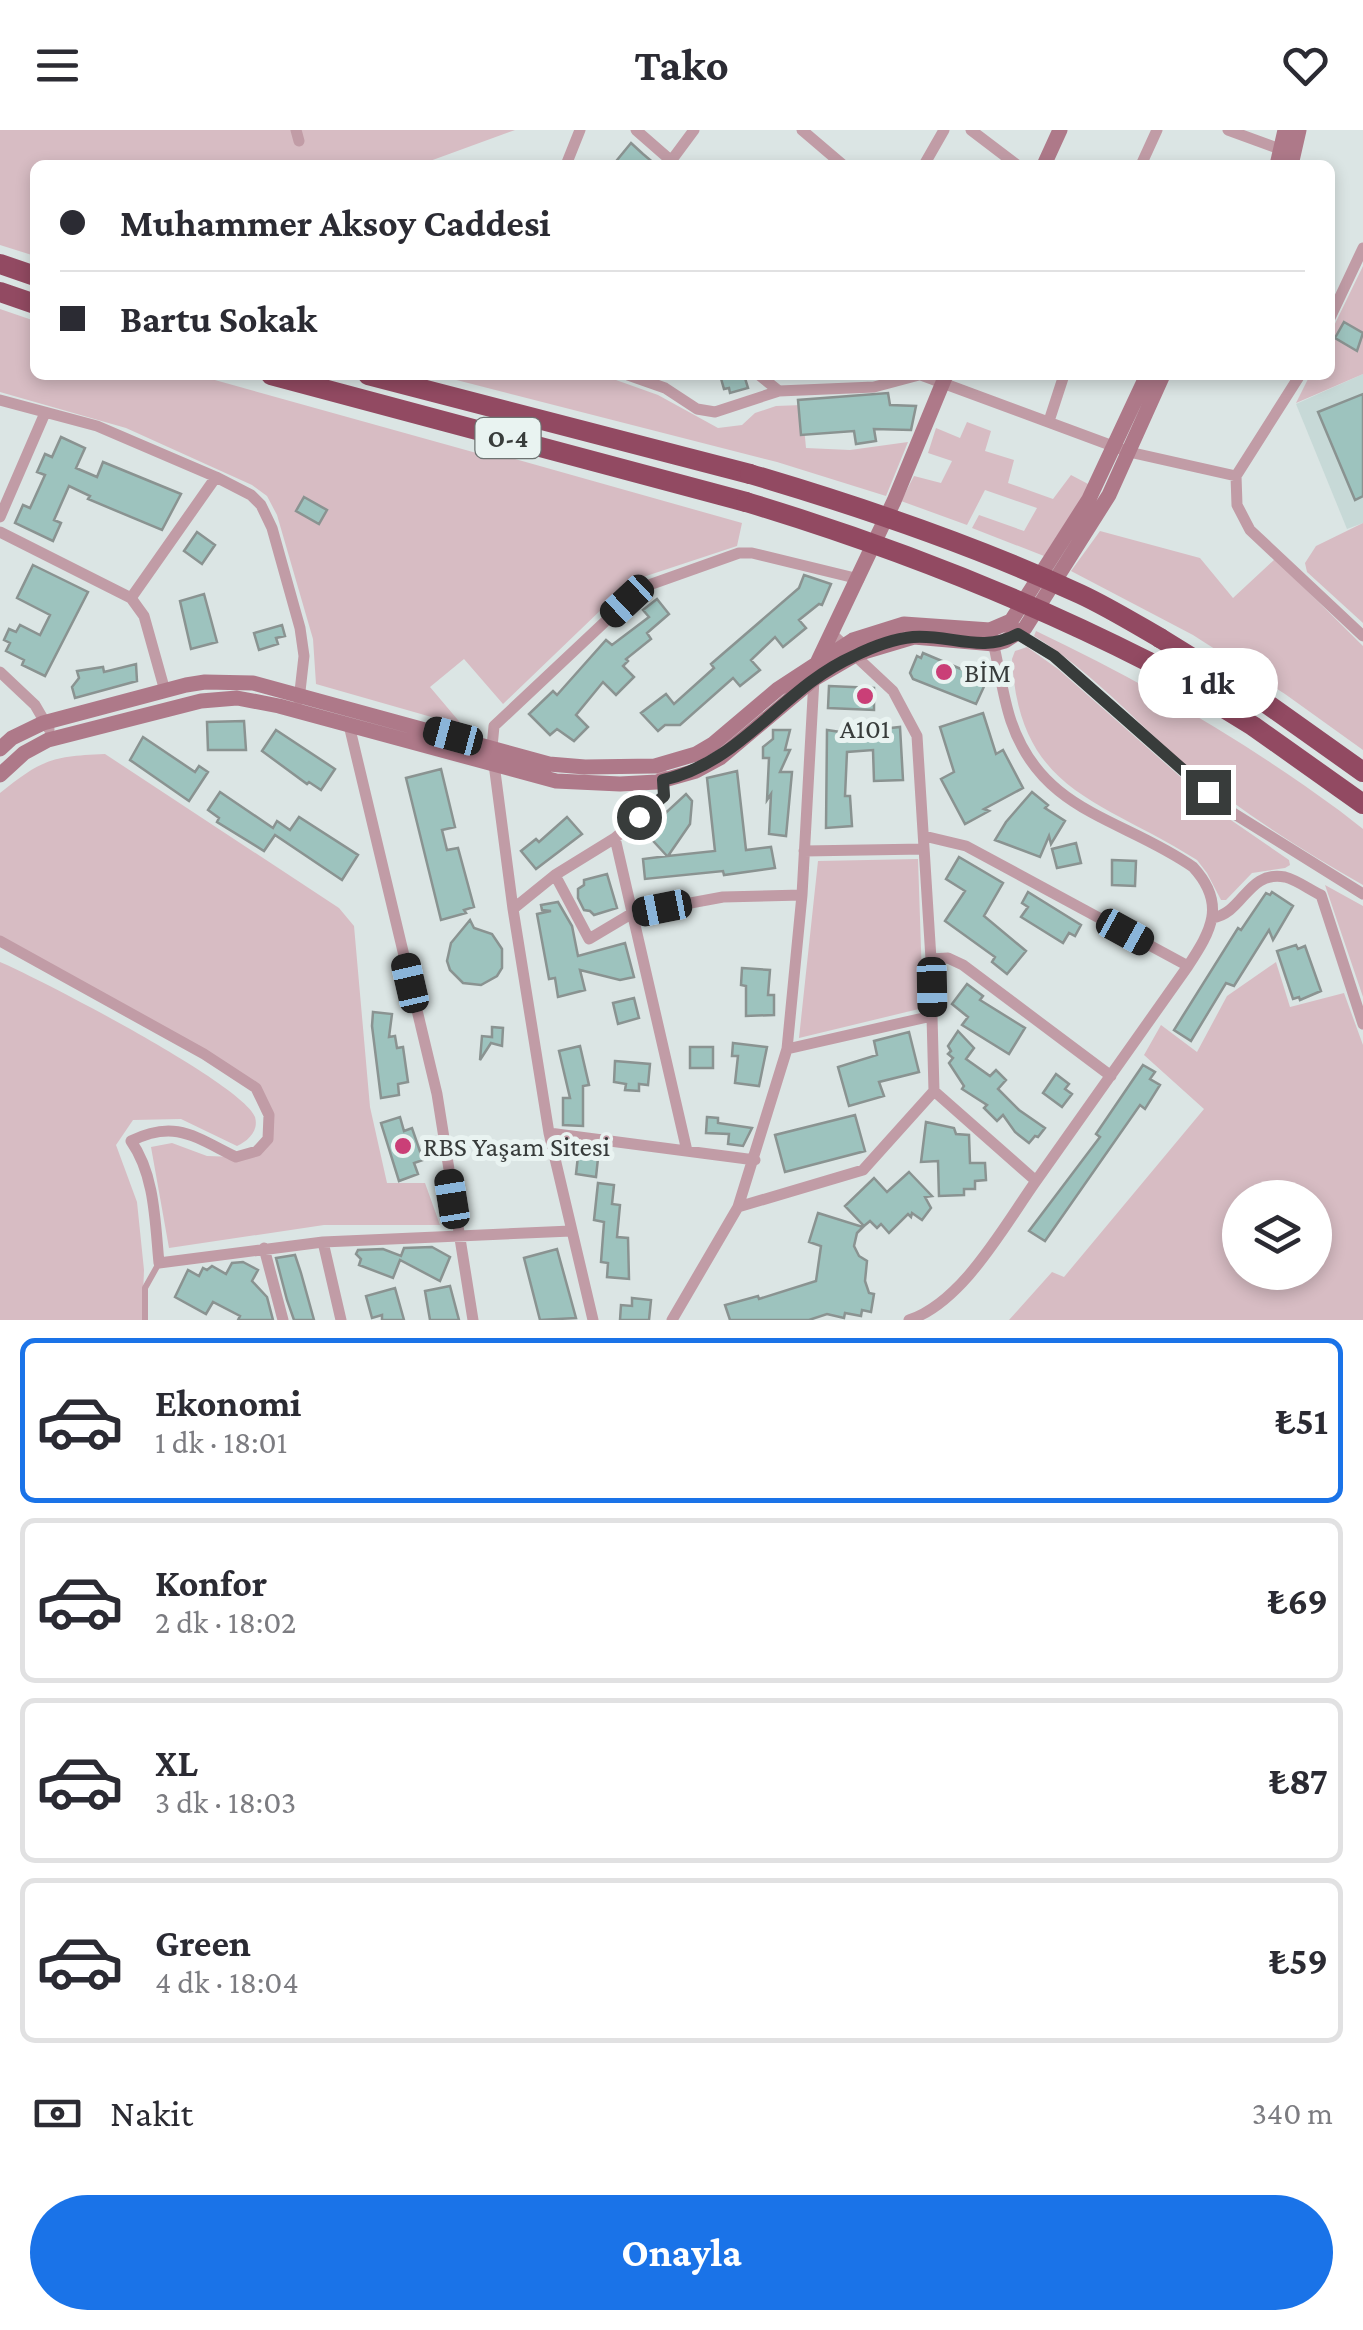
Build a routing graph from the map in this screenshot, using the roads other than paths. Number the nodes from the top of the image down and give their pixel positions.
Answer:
1 (580, 130) edge
2 (636, 130) edge
3 (694, 130) edge
4 (802, 130) edge
5 (944, 130) edge
6 (971, 130) edge
7 (1060, 130) edge
8 (1157, 130) edge
9 (1228, 130) edge
10 (1285, 130) edge
11 (1299, 130) edge
12 (1286, 158) edge
13 (568, 160) edge
14 (670, 160) edge
15 (675, 160) edge
16 (837, 160) edge
17 (927, 160) edge
18 (1010, 160) edge
19 (1046, 160) edge
20 (1143, 160) edge
21 (1363, 248) edge
22 (0, 264) edge
23 (30, 274) edge
24 (0, 292) edge
25 (30, 302) edge
26 (1335, 307) edge
27 (290, 380) edge
28 (387, 380) edge
29 (645, 380) edge
30 (765, 380) edge
31 (901, 380) edge
32 (944, 380) edge
33 (950, 380) edge
34 (1062, 380) edge
35 (1144, 380) edge
36 (1160, 380) edge
37 (1297, 380) edge
38 (779, 391) junction
39 (0, 400) edge
40 (46, 413) junction
41 (1048, 421) junction
42 (1122, 449) junction
43 (1236, 476) junction
44 (216, 477) junction
45 (0, 517) edge
46 (0, 532) edge
47 (859, 579) junction
48 (131, 598) junction
49 (1002, 633) junction
50 (1363, 636) edge
51 (843, 645) junction
52 (818, 660) junction
53 (0, 672) edge
54 (814, 680) junction
55 (165, 691) junction
56 (298, 703) junction
57 (46, 722) junction
58 (348, 725) junction
59 (55, 738) junction
60 (492, 747) junction
61 (0, 749) edge
62 (494, 764) junction
63 (662, 772) junction
64 (1363, 772) edge
65 (0, 776) edge
66 (1363, 804) edge
67 (615, 838) junction
68 (924, 842) junction
69 (804, 851) junction
70 (1308, 862) junction
71 (555, 876) junction
72 (1296, 882) junction
73 (1363, 894) edge
74 (802, 895) junction
75 (513, 908) junction
76 (631, 914) junction
77 (1212, 918) junction
78 (0, 940) edge
79 (932, 958) junction
80 (1188, 966) junction
81 (932, 1016) junction
82 (1363, 1024) edge
83 (787, 1049) junction
84 (1111, 1076) junction
85 (934, 1091) junction
86 (549, 1132) junction
87 (687, 1151) junction
88 (755, 1160) junction
89 (1036, 1182) junction
90 (738, 1207) junction
91 (571, 1231) junction
92 (458, 1234) junction
93 (323, 1242) junction
94 (264, 1248) junction
95 (159, 1263) junction
96 (145, 1320) edge
97 (283, 1320) edge
98 (341, 1320) edge
99 (473, 1320) edge
100 (593, 1320) edge
101 (672, 1320) edge
102 (909, 1320) edge

1 - 13 street
2 - 14 street
3 - 15 street
4 - 16 street
5 - 17 street
6 - 18 street
7 - 19 main road
8 - 20 street
9 - 12 street
10 - 12 main road
11 - 12 main road
21 - 26 street
22 - 23 highway
24 - 25 highway
27 - 66 highway, O-4, bridge
28 - 64 highway, O-4, bridge
29 - 38 street
30 - 38 street
31 - 38 street
32 - 47 main road
33 - 41 street
34 - 41 street
35 - 42 main road
36 - 42 main road
37 - 43 street
39 - 40 street
40 - 44 street
40 - 45 street
41 - 42 street
42 - 43 street
42 - 49 main road
43 - 50 street
44 - 48 street
44 - 56 street
46 - 48 street
47 - 51 main road
47 - 60 street
48 - 55 street
49 - 51 main road
49 - 70 street
49 - 77 street
51 - 52 main road
51 - 54 main road
51 - 68 street
52 - 54 main road
52 - 63 main road
53 - 57 street
54 - 63 main road
54 - 69 street
55 - 56 main road
55 - 57 main road
56 - 58 main road
56 - 59 main road
56 - 60 main road
57 - 59 street
57 - 61 main road
58 - 62 main road
58 - 92 street
59 - 65 main road
60 - 62 main road
60 - 63 main road
62 - 63 main road
62 - 75 street
63 - 67 street
67 - 71 street
67 - 76 street
68 - 69 street
68 - 79 street
68 - 80 street
69 - 74 street
70 - 72 street
70 - 73 street
71 - 75 street
71 - 76 street
72 - 77 street
72 - 82 street
74 - 76 street
74 - 83 street
75 - 86 street
76 - 87 street
77 - 80 street
78 - 95 street
79 - 81 street
79 - 84 street
80 - 84 street
81 - 83 street
81 - 85 street
83 - 88 street
84 - 89 street
85 - 89 street
85 - 90 street
86 - 87 street
86 - 91 street
87 - 88 street
88 - 90 street
89 - 102 street
90 - 101 street
91 - 92 street
91 - 100 street
92 - 93 street
92 - 99 street
93 - 94 street
93 - 98 street
94 - 95 street
94 - 97 street
95 - 96 lane

